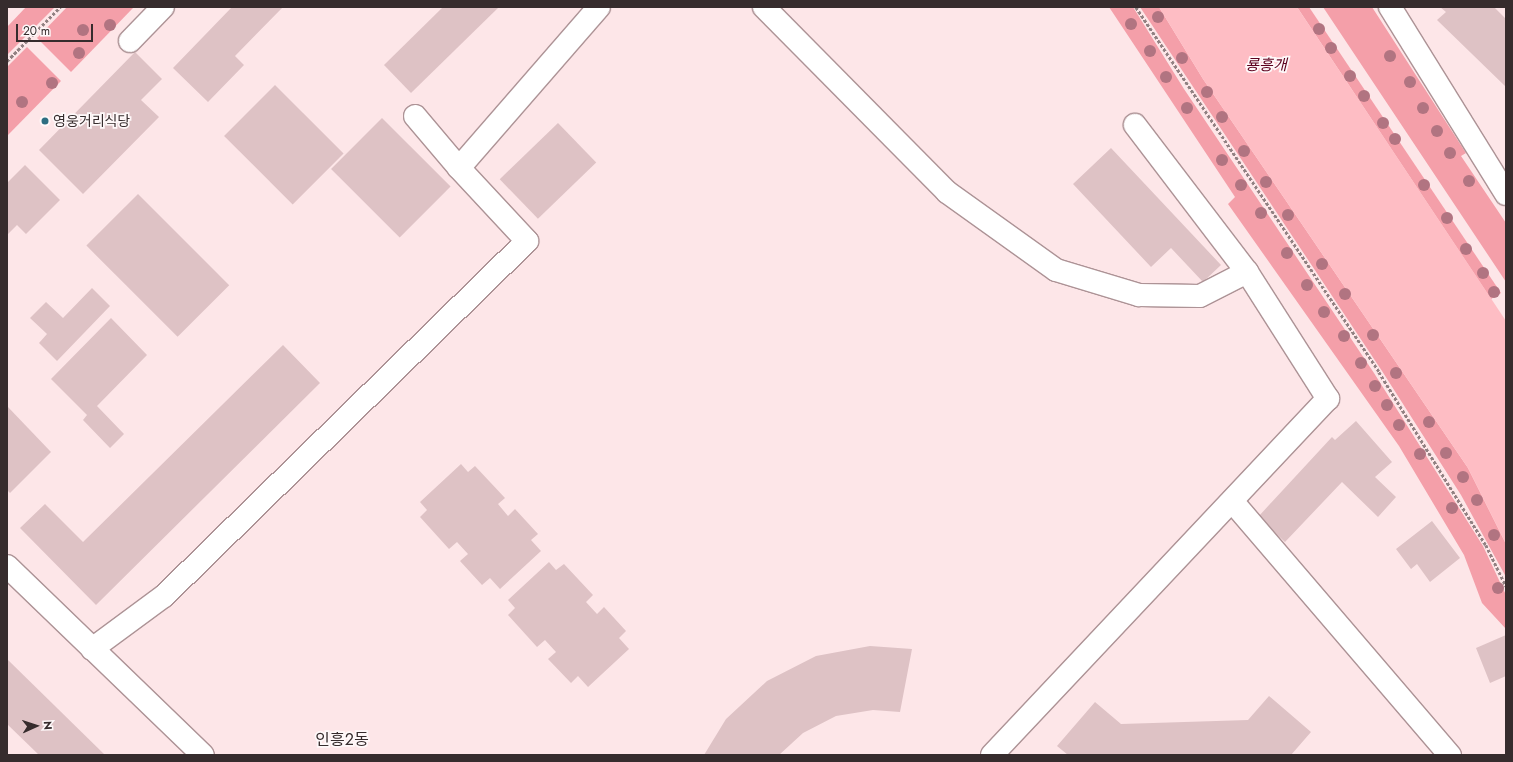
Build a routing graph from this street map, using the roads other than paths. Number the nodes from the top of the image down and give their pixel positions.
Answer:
1 (163, 7) edge
2 (600, 7) edge
3 (764, 7) edge
4 (1390, 7) edge
5 (130, 41) dead end
6 (415, 116) dead end
7 (1135, 125) dead end
8 (459, 168) junction
9 (1506, 194) edge
10 (1247, 272) junction
11 (1232, 501) junction
12 (7, 566) edge
13 (92, 649) junction
14 (203, 755) edge
15 (992, 755) edge
16 (1450, 755) edge

1 - 5 street
2 - 8 street
3 - 10 street
4 - 9 street
6 - 8 street
7 - 10 street
8 - 13 street
10 - 11 street
11 - 15 street
11 - 16 street
12 - 13 street
13 - 14 street

